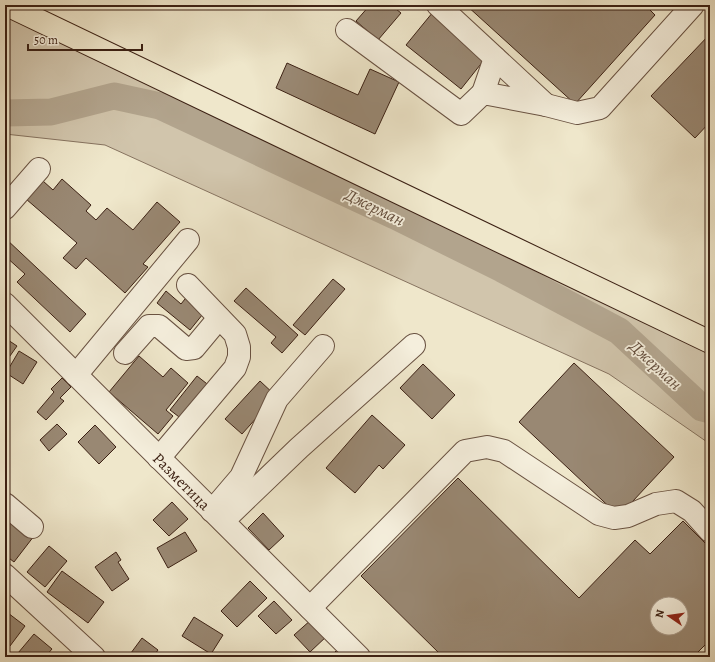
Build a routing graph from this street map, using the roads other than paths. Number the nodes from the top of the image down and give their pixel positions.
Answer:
1 (7, 5) edge
2 (438, 5) edge
3 (693, 5) edge
4 (706, 5) edge
5 (710, 8) edge
6 (347, 30) dead end
7 (495, 58) junction
8 (483, 93) junction
9 (546, 105) junction
10 (40, 169) dead end
11 (5, 208) edge
12 (188, 240) dead end
13 (188, 285) dead end
14 (5, 304) edge
15 (219, 318) junction
16 (710, 342) edge
17 (414, 345) dead end
18 (323, 346) dead end
19 (125, 353) dead end
20 (76, 375) junction
21 (159, 458) junction
22 (5, 504) edge
23 (217, 516) junction
24 (32, 527) dead end
25 (710, 531) edge
26 (5, 575) edge
27 (310, 608) junction
28 (94, 657) edge
29 (359, 657) edge

1 - 16 main road
2 - 7 street
3 - 9 street
4 - 5 street
6 - 8 street
7 - 8 street
7 - 9 street
8 - 9 street
10 - 11 street
12 - 20 street
13 - 15 street
14 - 20 street, Разметица
15 - 19 street
15 - 21 street
17 - 23 street
18 - 23 street
20 - 21 street, Разметица
21 - 23 street, Разметица
22 - 24 street
23 - 27 street, Разметица
25 - 27 street
26 - 28 street
27 - 29 street, Разметица

